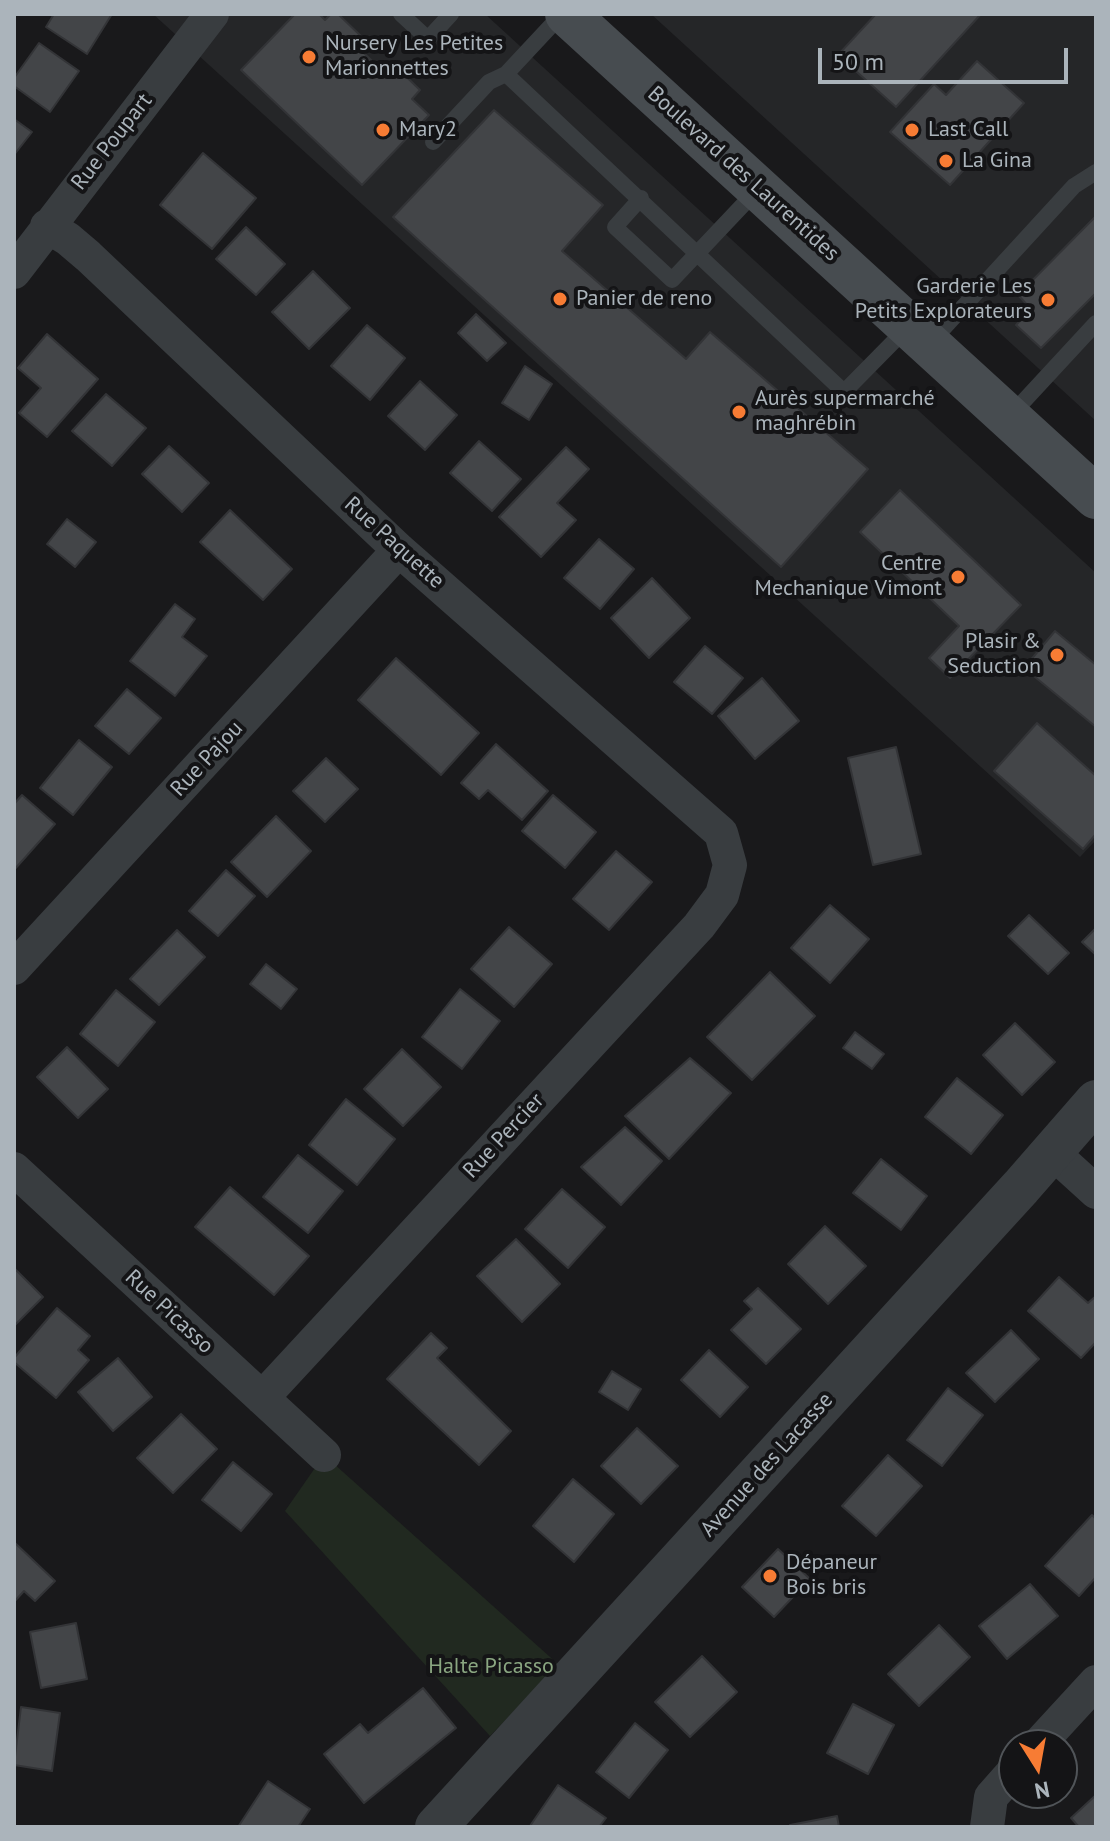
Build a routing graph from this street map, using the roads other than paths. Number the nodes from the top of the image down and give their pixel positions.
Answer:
1 (212, 14) edge
2 (401, 14) edge
3 (451, 14) edge
4 (564, 14) edge
5 (506, 74) junction
6 (433, 142) dead end
7 (1096, 172) edge
8 (759, 189) junction
9 (641, 198) junction
10 (47, 226) junction
11 (696, 254) junction
12 (14, 272) edge
13 (1096, 323) edge
14 (919, 335) junction
15 (1009, 417) junction
16 (1096, 497) edge
17 (399, 550) junction
18 (730, 865) joint
19 (14, 968) edge
20 (1096, 1101) edge
21 (1052, 1152) junction
22 (14, 1169) edge
23 (1096, 1192) edge
24 (262, 1398) junction
25 (324, 1455) dead end
26 (1096, 1682) edge
27 (1053, 1729) edge
28 (998, 1789) edge
29 (436, 1827) edge
30 (987, 1827) edge

1 - 10 street, Rue Poupart
2 - 3 lane
4 - 5 lane
4 - 8 main road, Boulevard des Laurentides
5 - 6 lane
5 - 9 lane
7 - 14 lane
8 - 11 lane
8 - 14 main road, Boulevard des Laurentides
9 - 11 lane
9 - 11 lane
10 - 12 street, Rue Poupart
10 - 17 street, Rue Paquette
11 - 14 lane
13 - 15 lane
14 - 15 main road, Boulevard des Laurentides
15 - 16 main road, Boulevard des Laurentides
17 - 18 street, Rue Paquette
17 - 19 street, Rue Pajou
18 - 24 street, Rue Percier
20 - 21 street, Avenue des Lacasse
21 - 23 street
21 - 29 street, Avenue des Lacasse
22 - 24 street, Rue Picasso
24 - 25 street, Rue Picasso
26 - 27 street
28 - 30 street

